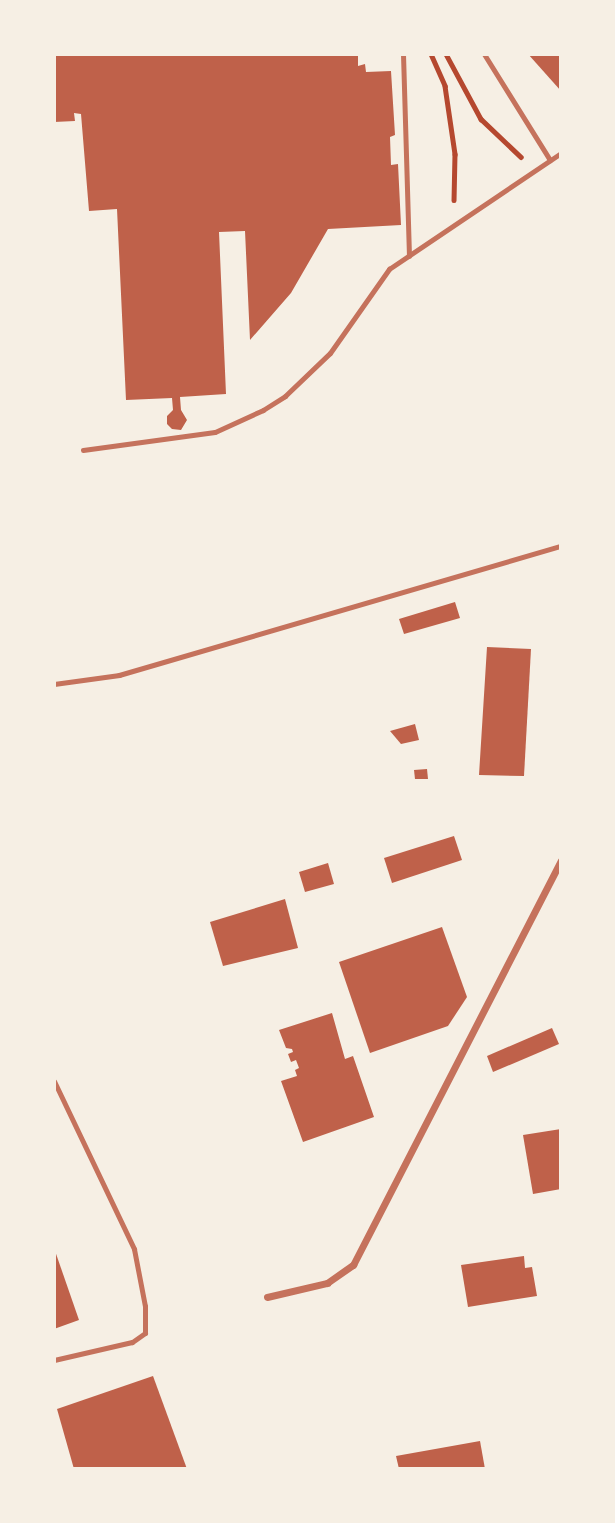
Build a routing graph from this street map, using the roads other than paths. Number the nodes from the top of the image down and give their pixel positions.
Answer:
1 (403, 54) edge
2 (484, 54) edge
3 (561, 153) edge
4 (550, 160) junction
5 (409, 256) junction
6 (83, 450) dead end
7 (561, 546) edge
8 (54, 684) edge
9 (561, 860) edge
10 (54, 1081) edge
11 (267, 1297) dead end
12 (54, 1360) edge

1 - 5 lane
2 - 4 lane
3 - 4 lane
4 - 5 lane
5 - 6 lane
7 - 8 lane
9 - 11 street
10 - 12 lane

